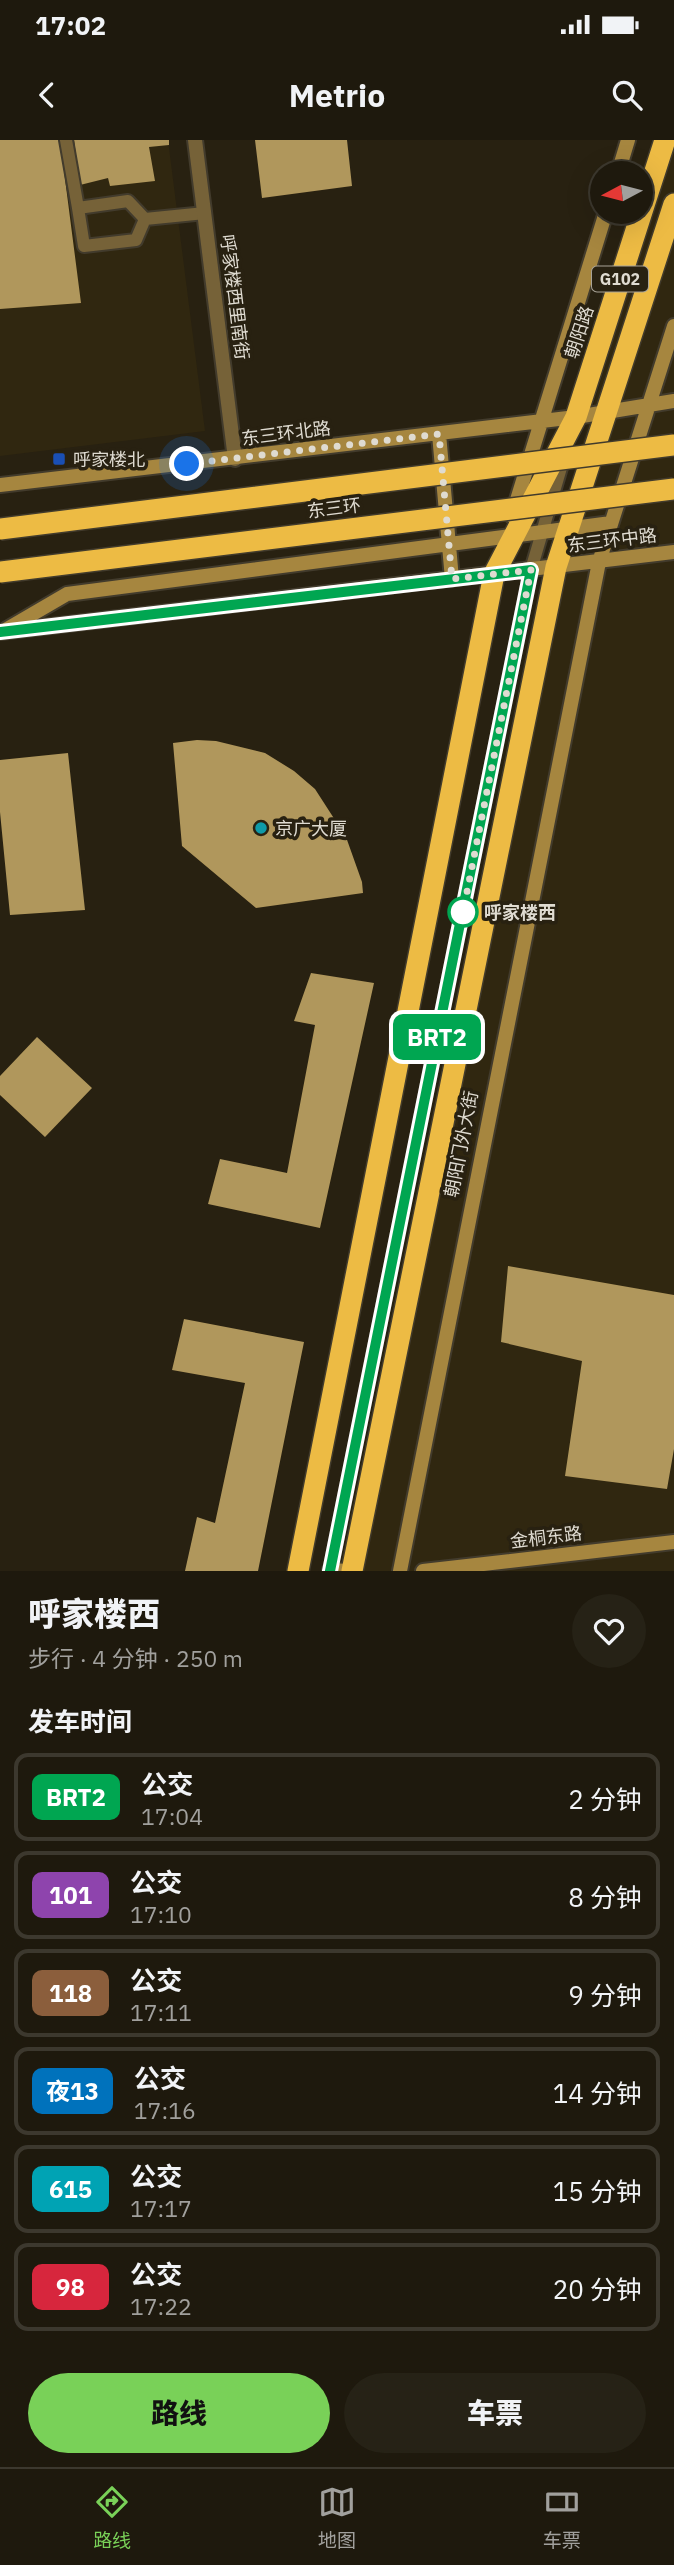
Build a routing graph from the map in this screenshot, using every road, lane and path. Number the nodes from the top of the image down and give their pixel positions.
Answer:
1 (66, 140) edge
2 (195, 140) edge
3 (628, 140) edge
4 (665, 140) edge
5 (622, 161) edge
6 (674, 204) edge
7 (78, 208) junction
8 (205, 213) junction
9 (145, 219) junction
10 (602, 224) edge
11 (674, 326) edge
12 (674, 401) edge
13 (648, 406) junction
14 (605, 413) junction
15 (576, 417) junction
16 (542, 421) junction
17 (439, 434) junction
18 (674, 445) edge
19 (235, 459) junction
20 (0, 485) edge
21 (674, 489) edge
22 (611, 523) junction
23 (0, 529) edge
24 (568, 529) junction
25 (542, 532) junction
26 (509, 537) junction
27 (449, 544) junction
28 (674, 552) edge
29 (599, 562) junction
30 (556, 567) junction
31 (531, 570) junction
32 (0, 572) edge
33 (494, 574) junction
34 (452, 579) junction
35 (1, 632) edge
36 (674, 1542) edge
37 (298, 1571) edge
38 (330, 1571) edge
39 (350, 1571) edge
40 (400, 1571) edge
41 (423, 1571) edge

1 - 7 lane
2 - 8 street, 呼家楼西里南街
3 - 5 street
4 - 15 highway, 朝阳路 / G102
6 - 14 highway, G102
7 - 9 lane
7 - 9 lane
8 - 9 lane
8 - 19 street, 呼家楼西里南街
10 - 16 street, 朝阳路
11 - 13 street
12 - 13 street
13 - 14 street, 东三环北路
13 - 22 street, 朝阳门外大街
14 - 15 street, 东三环北路
14 - 24 highway, G102
15 - 16 street, 东三环北路
15 - 25 lane
15 - 26 highway, G102
16 - 17 street, 东三环北路
16 - 26 street, 朝阳路
17 - 19 street, 东三环北路
17 - 27 street
18 - 23 highway, 东三环, bridge
19 - 20 street, 东三环北路
21 - 32 highway, 东三环, bridge
22 - 24 street
22 - 29 street, 朝阳门外大街
24 - 25 street
24 - 30 highway, G102
25 - 26 street
25 - 31 lane
26 - 27 street
26 - 33 highway, G102
27 - 34 street
27 - 35 street
28 - 29 street, 东三环中路
29 - 30 street, 东三环中路
29 - 40 street, 朝阳门外大街
30 - 31 street, 东三环中路
30 - 39 highway, 朝阳门外大街 / G102
31 - 33 street, 东三环中路
31 - 38 lane
33 - 34 street
33 - 37 highway, G102
34 - 35 street
36 - 41 street, 金桐东路
38 - 39 street

